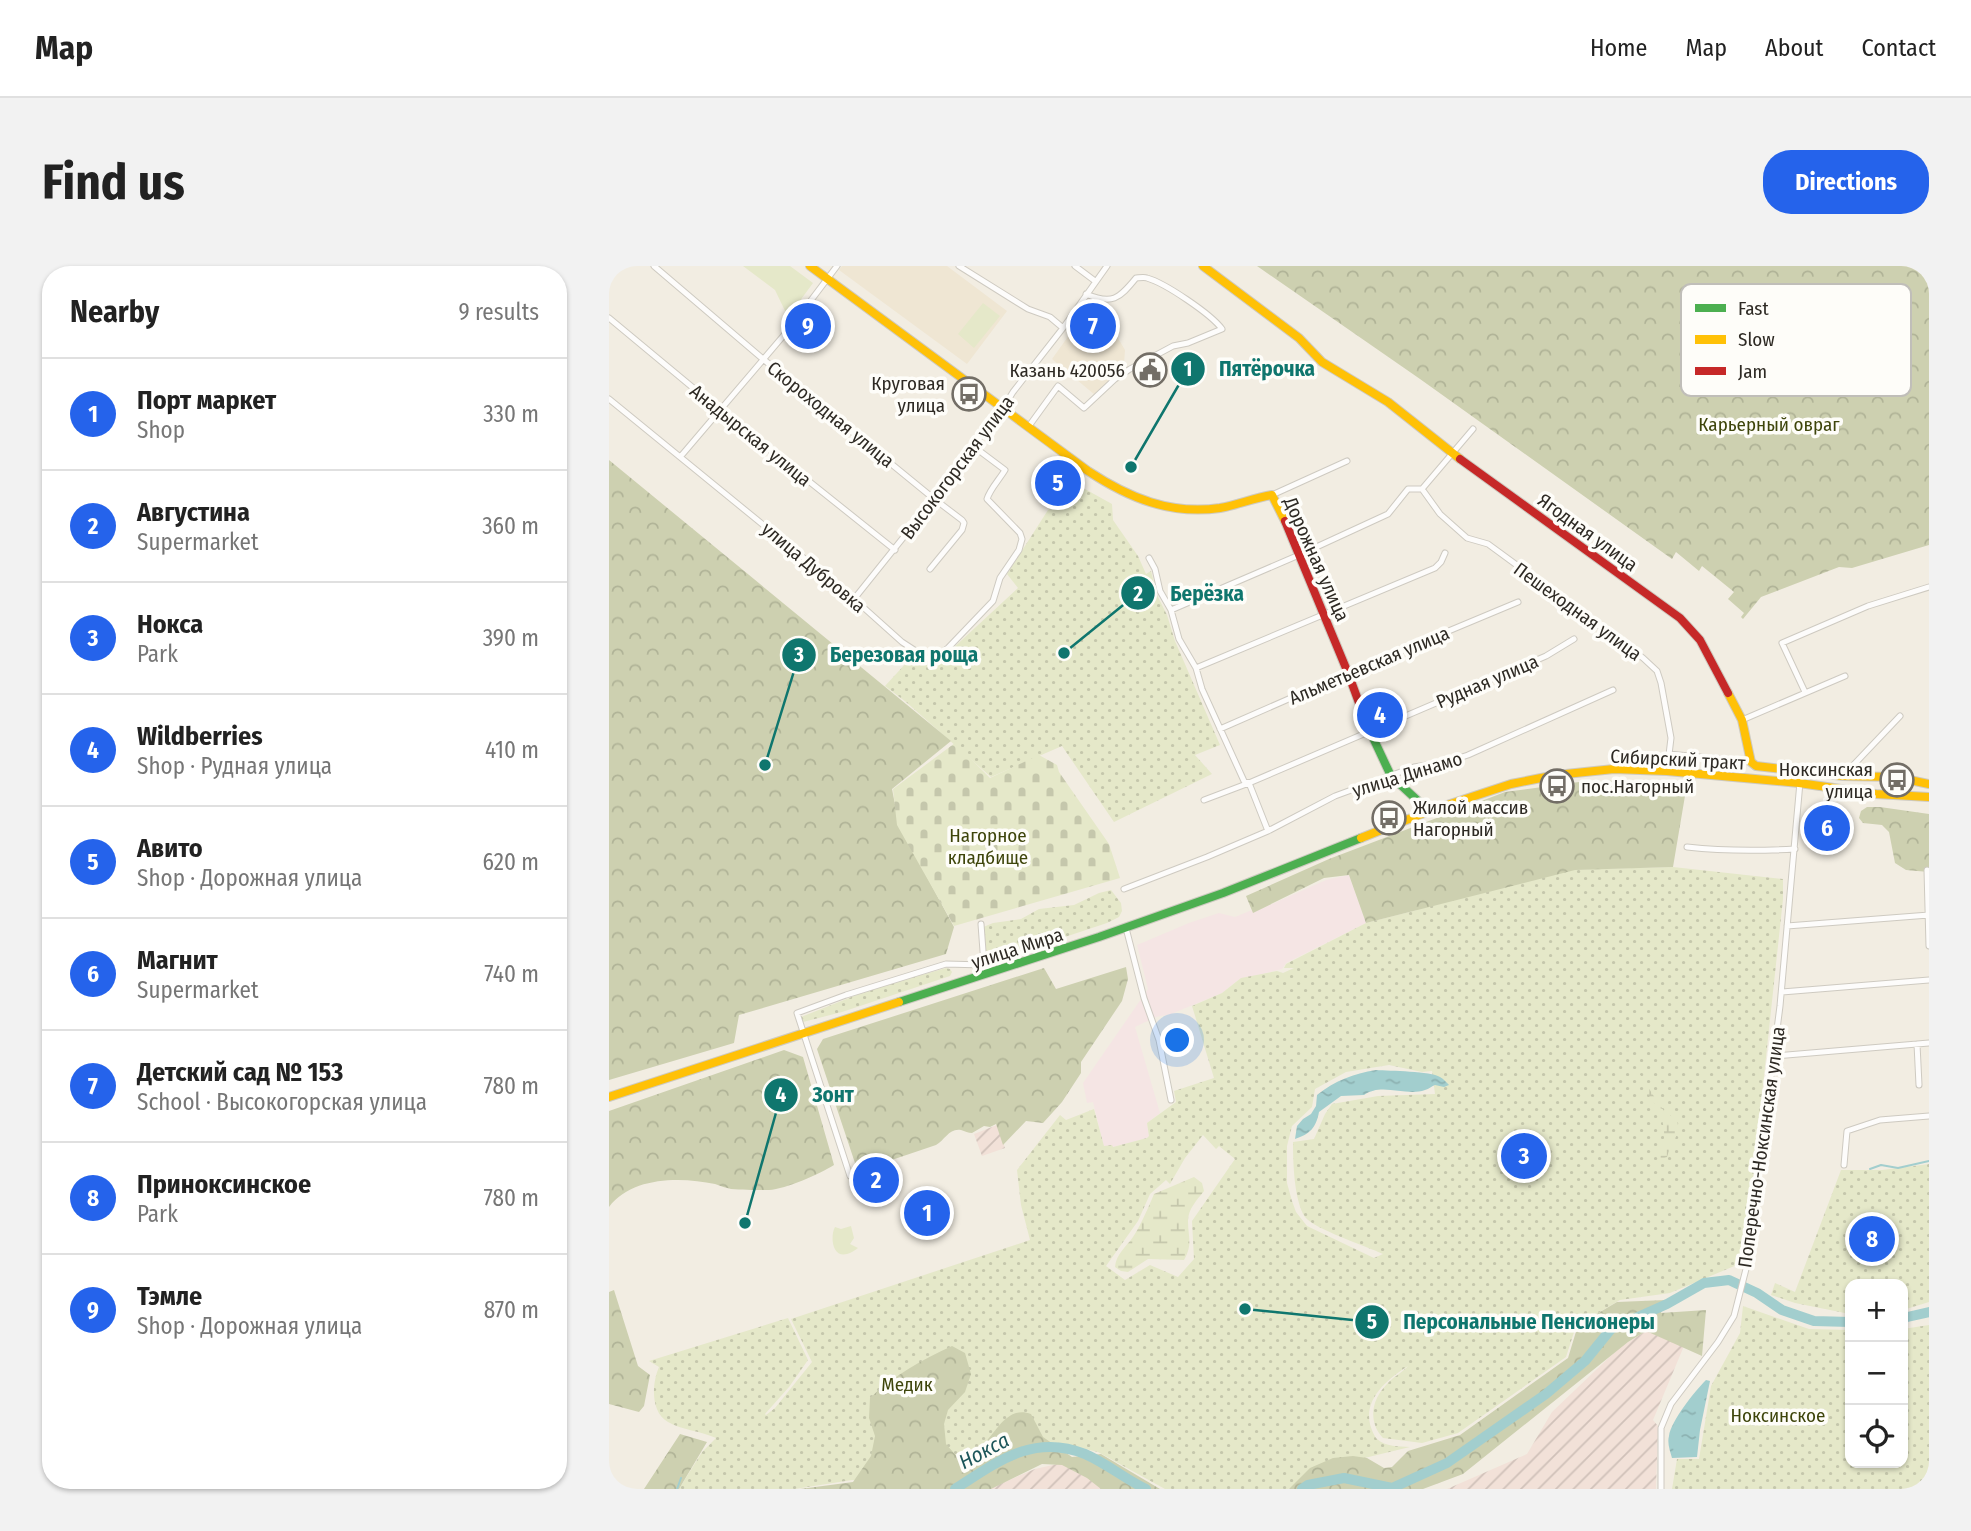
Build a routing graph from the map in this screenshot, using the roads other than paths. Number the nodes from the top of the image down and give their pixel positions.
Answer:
1 (654, 266) edge
2 (810, 266) edge
3 (837, 266) edge
4 (959, 266) edge
5 (1075, 266) edge
6 (1107, 266) edge
7 (1203, 266) edge
8 (828, 279) junction
9 (1095, 281) junction
10 (1086, 294) junction
11 (609, 318) edge
12 (1063, 328) junction
13 (763, 359) junction
14 (609, 399) edge
15 (1002, 407) junction
16 (721, 411) junction
17 (1028, 426) junction
18 (1473, 429) dead end
19 (973, 446) junction
20 (1452, 453) junction
21 (681, 456) junction
22 (1347, 461) dead end
23 (1422, 489) junction
24 (1272, 495) junction
25 (933, 498) junction
26 (895, 550) junction
27 (1445, 554) dead end
28 (1299, 555) junction
29 (1149, 558) dead end
30 (930, 569) dead end
31 (1929, 587) edge
32 (854, 599) junction
33 (1518, 602) dead end
34 (1171, 610) junction
35 (1324, 614) junction
36 (1574, 639) dead end
37 (1196, 668) junction
38 (1348, 673) junction
39 (1845, 676) dead end
40 (1613, 690) dead end
41 (1805, 692) junction
42 (1900, 716) dead end
43 (1742, 720) junction
44 (1220, 729) junction
45 (1370, 732) junction
46 (1669, 754) junction
47 (1751, 762) junction
48 (1667, 771) junction
49 (1801, 771) junction
50 (1391, 776) junction
51 (1843, 776) junction
52 (1249, 783) junction
53 (1799, 783) junction
54 (1929, 784) edge
55 (1929, 797) edge
56 (1205, 800) dead end
57 (1429, 811) junction
58 (1268, 831) junction
59 (1687, 847) dead end
60 (1795, 849) junction
61 (1927, 870) dead end
62 (1124, 889) dead end
63 (1929, 915) edge
64 (981, 924) dead end
65 (1787, 926) junction
66 (1125, 928) junction
67 (1929, 946) edge
68 (984, 965) junction
69 (994, 973) junction
70 (1929, 980) edge
71 (1781, 992) junction
72 (804, 1034) junction
73 (1929, 1043) edge
74 (1917, 1044) junction
75 (1774, 1056) junction
76 (1919, 1085) dead end
77 (609, 1097) edge
78 (1171, 1100) dead end
79 (1929, 1116) edge
80 (1845, 1165) dead end
81 (850, 1176) dead end
82 (1661, 1489) edge

1 - 13 street, Скороходная улица
2 - 8 street, Дорожная улица
3 - 8 street
4 - 12 street
5 - 9 street
6 - 9 street, Высокогорская улица
7 - 20 street, Ягодная улица
8 - 13 street
8 - 15 street, Дорожная улица
9 - 10 street, Высокогорская улица
10 - 12 street, Высокогорская улица
10 - 17 street
11 - 16 street, Анадырская улица
12 - 15 street, Высокогорская улица
13 - 16 street
13 - 25 street, Скороходная улица
14 - 21 street, улица Дубровка
15 - 17 street, Дорожная улица
15 - 19 street, Высокогорская улица
16 - 21 street
16 - 26 street, Анадырская улица
17 - 24 street, Дорожная улица
18 - 20 street
19 - 25 street, Высокогорская улица
19 - 32 street, улица Дубровка
20 - 23 street
20 - 43 street, Ягодная улица
21 - 32 street, улица Дубровка
22 - 24 street
23 - 28 street
23 - 46 street, Пешеходная улица
24 - 28 street, Дорожная улица
25 - 26 street, Высокогорская улица
25 - 30 street, Скороходная улица
26 - 32 street, Высокогорская улица
27 - 35 street
28 - 34 street
28 - 35 street, Дорожная улица
29 - 34 street
31 - 41 street
33 - 38 street, Альметьевская улица
34 - 37 street
35 - 37 street
35 - 38 street, Дорожная улица
36 - 45 street, Рудная улица
37 - 44 street
38 - 44 street, Альметьевская улица
38 - 45 street, Дорожная улица
39 - 41 street
40 - 50 street, улица Динамо
41 - 43 street
42 - 51 street
43 - 47 street, Ягодная улица
44 - 52 street
45 - 50 street, Дорожная улица
45 - 52 street, Рудная улица
46 - 47 street
46 - 48 street, Пешеходная улица
47 - 49 street
48 - 53 street, Сибирский тракт
48 - 57 street, Сибирский тракт
49 - 51 street
49 - 53 street, Поперечно-Ноксинская улица
50 - 57 street, Дорожная улица
50 - 58 street, улица Динамо
51 - 54 street
52 - 56 street, Рудная улица
52 - 58 street
53 - 55 street, Сибирский тракт
53 - 60 street, Поперечно-Ноксинская улица
57 - 66 street, улица Мира
58 - 62 street, улица Динамо
59 - 60 street
60 - 65 street, Поперечно-Ноксинская улица
61 - 63 street
63 - 65 street
63 - 67 street
64 - 68 street
65 - 71 street, Поперечно-Ноксинская улица
66 - 69 street, улица Мира
66 - 78 street
68 - 69 street
68 - 72 street
69 - 72 street, улица Мира
70 - 71 street
71 - 75 street, Поперечно-Ноксинская улица
72 - 77 street, улица Мира
72 - 81 street
73 - 74 street
74 - 75 street
74 - 76 street
75 - 82 street, Поперечно-Ноксинская улица
79 - 80 street

